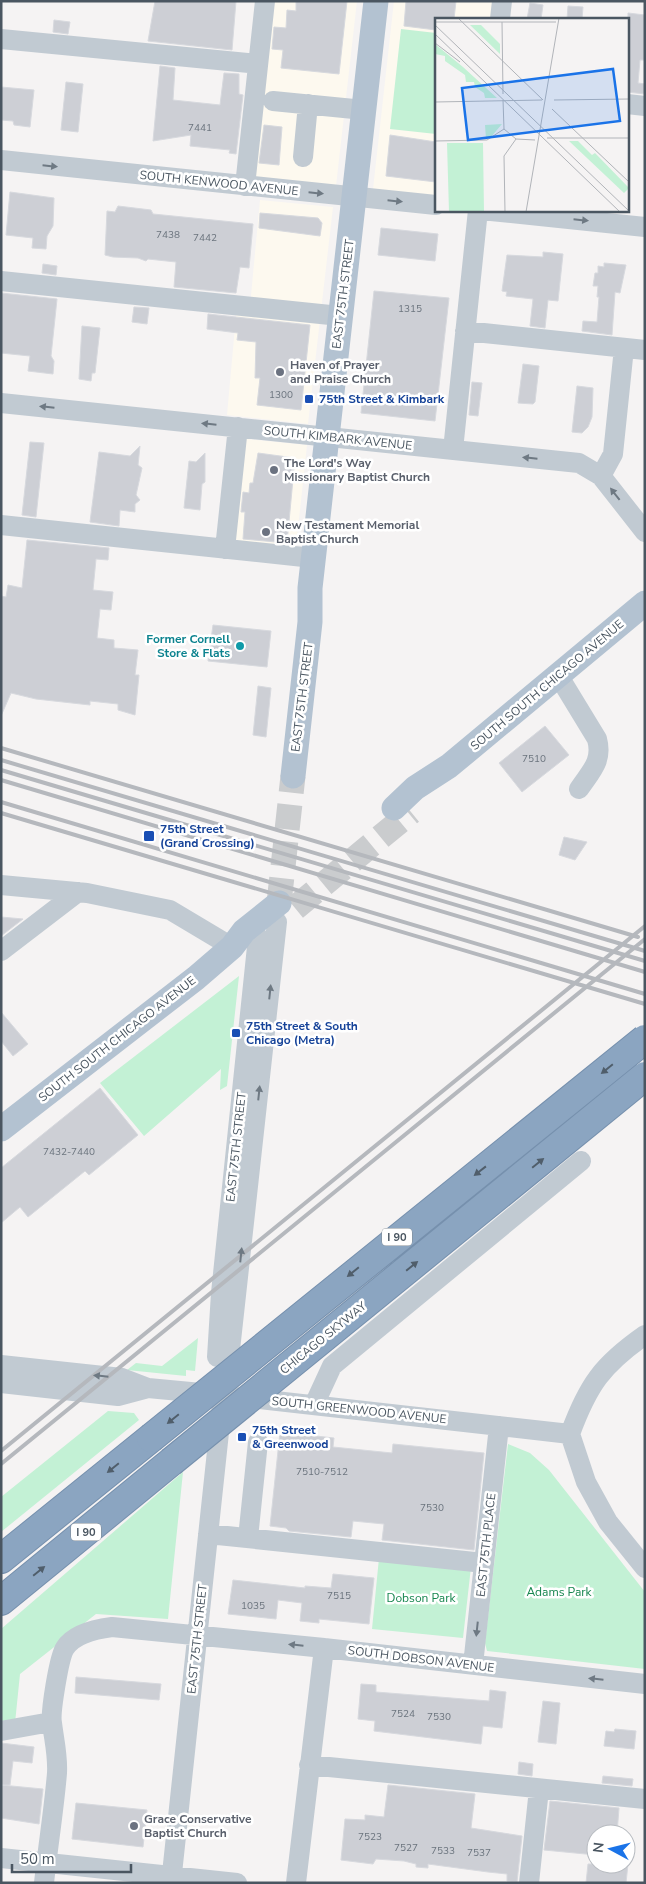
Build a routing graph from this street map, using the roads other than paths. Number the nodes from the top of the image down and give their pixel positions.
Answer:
1 (265, 1) edge
2 (376, 1) edge
3 (502, 1) edge
4 (500, 18) edge
5 (1, 39) edge
6 (258, 64) junction
7 (273, 101) dead end
8 (308, 104) junction
9 (628, 104) edge
10 (645, 106) edge
11 (364, 110) junction
12 (303, 157) dead end
13 (1, 160) edge
14 (244, 186) junction
15 (354, 197) junction
16 (435, 205) edge
17 (479, 211) edge
18 (489, 211) edge
19 (645, 227) edge
20 (1, 281) edge
21 (340, 316) junction
22 (465, 331) junction
23 (624, 348) junction
24 (645, 350) edge
25 (1, 402) edge
26 (238, 427) junction
27 (327, 436) junction
28 (453, 450) junction
29 (601, 476) junction
30 (1, 525) edge
31 (645, 532) edge
32 (224, 549) junction
33 (313, 558) junction
34 (645, 603) edge
35 (558, 675) junction
36 (285, 774) tunnel mouth
37 (578, 789) dead end
38 (402, 810) tunnel mouth
39 (1, 885) edge
40 (78, 892) junction
41 (272, 914) joint
42 (232, 948) junction
43 (1, 951) edge
44 (645, 1038) edge
45 (645, 1076) edge
46 (1, 1129) edge
47 (581, 1162) dead end
48 (645, 1335) edge
49 (1, 1365) edge
50 (1, 1383) edge
51 (148, 1388) junction
52 (223, 1395) junction
53 (314, 1405) junction
54 (499, 1426) junction
55 (570, 1434) junction
56 (258, 1442) dead end
57 (208, 1534) junction
58 (248, 1538) junction
59 (1, 1559) edge
60 (484, 1563) junction
61 (645, 1568) edge
62 (1, 1602) edge
63 (197, 1635) junction
64 (324, 1648) junction
65 (473, 1665) junction
66 (645, 1684) edge
67 (51, 1722) junction
68 (1, 1731) edge
69 (309, 1765) junction
70 (539, 1789) junction
71 (645, 1799) edge
72 (1, 1858) edge
73 (46, 1873) edge
74 (171, 1879) edge
75 (237, 1883) edge
76 (296, 1883) edge
77 (529, 1883) edge

1 - 6 street
2 - 11 main road, EAST 75TH STREET
3 - 4 street
5 - 6 street
6 - 14 street
7 - 8 street
8 - 11 street
8 - 12 street
9 - 10 street
11 - 15 main road, EAST 75TH STREET
13 -> 14 street, SOUTH KENWOOD AVENUE
14 -> 15 street, SOUTH KENWOOD AVENUE
15 -> 16 street, SOUTH KENWOOD AVENUE
15 - 21 main road, EAST 75TH STREET
17 - 22 street
18 -> 19 street
20 - 21 street
21 - 27 main road, EAST 75TH STREET
22 - 23 street
22 - 28 street
23 - 24 street
23 - 29 street
26 -> 25 street, SOUTH KIMBARK AVENUE
26 - 27 street, SOUTH KIMBARK AVENUE
26 - 32 street
27 - 28 street, SOUTH KIMBARK AVENUE
27 - 33 main road, EAST 75TH STREET
29 -> 28 street, SOUTH KIMBARK AVENUE
31 -> 29 street, SOUTH KIMBARK AVENUE
30 - 32 street
32 - 33 street
33 - 36 main road, EAST 75TH STREET
34 - 35 main road, SOUTH SOUTH CHICAGO AVENUE
35 - 37 street
35 - 38 main road, SOUTH SOUTH CHICAGO AVENUE
39 - 40 street
40 - 42 street
40 - 43 street
41 - 42 main road, SOUTH SOUTH CHICAGO AVENUE
41 - 52 street, EAST 75TH STREET
42 - 46 main road, SOUTH SOUTH CHICAGO AVENUE
44 -> 59 highway, I 90, bridge
62 -> 45 highway, CHICAGO SKYWAY / I 90, bridge
47 - 53 street
48 - 55 street
51 -> 49 street, SOUTH GREENWOOD AVENUE
50 - 51 street, SOUTH GREENWOOD AVENUE
51 - 52 street, SOUTH GREENWOOD AVENUE
52 - 53 street, SOUTH GREENWOOD AVENUE
52 - 57 street, EAST 75TH STREET
53 - 54 street, SOUTH GREENWOOD AVENUE
54 - 55 street, SOUTH GREENWOOD AVENUE
54 - 60 street, EAST 75TH PLACE
55 - 61 street
56 - 58 street
57 - 58 street
57 - 63 street, EAST 75TH STREET
58 - 60 street
60 -> 65 street, EAST 75TH PLACE
64 -> 63 street, SOUTH DOBSON AVENUE
63 - 67 street, SOUTH DOBSON AVENUE
63 - 74 street, EAST 75TH STREET
64 - 65 street, SOUTH DOBSON AVENUE
64 - 69 street
66 -> 65 street, SOUTH DOBSON AVENUE
67 - 68 street
67 - 73 street
69 - 70 street
69 - 76 street
70 - 71 street
70 - 77 street
72 - 73 street
73 - 74 street
74 - 75 street

